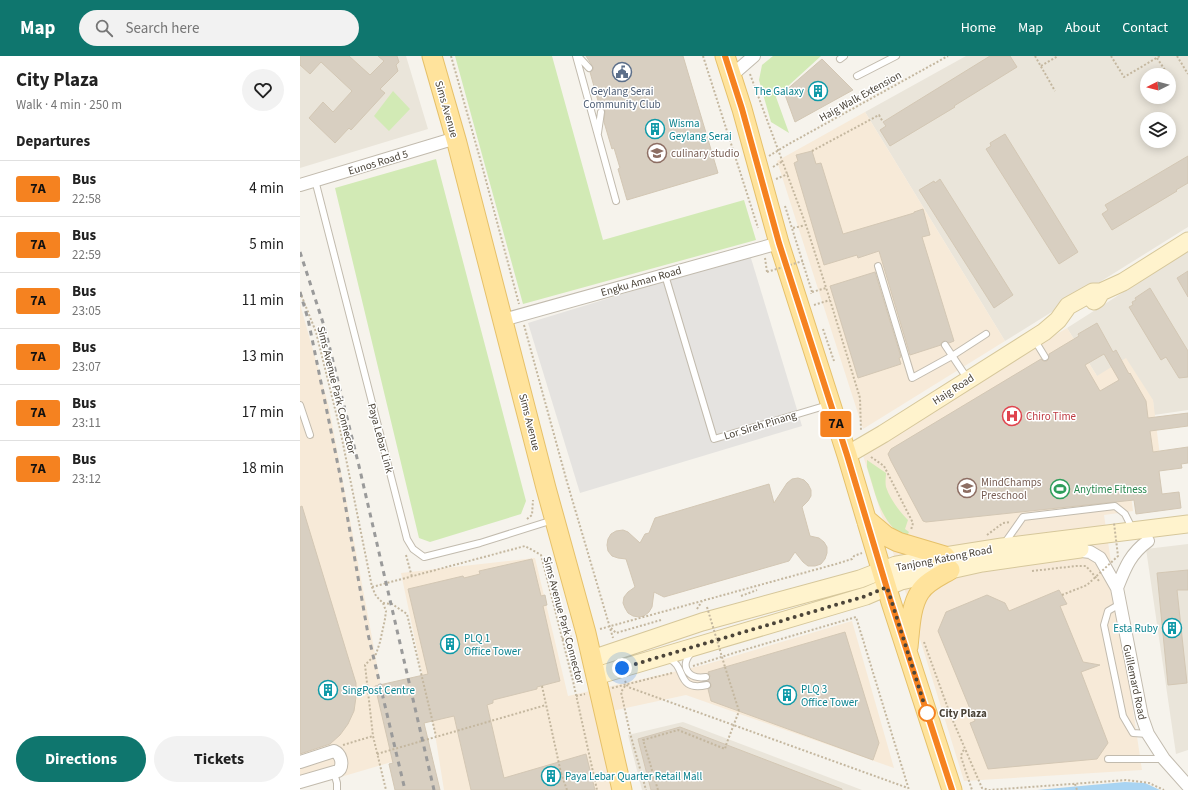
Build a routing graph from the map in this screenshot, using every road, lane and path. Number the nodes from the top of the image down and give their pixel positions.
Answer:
1 (432, 56) edge
2 (451, 56) edge
3 (577, 56) edge
4 (703, 56) edge
5 (725, 56) edge
6 (754, 56) edge
7 (896, 56) edge
8 (948, 56) edge
9 (1035, 56) edge
10 (1058, 56) edge
11 (1111, 56) edge
12 (1160, 56) edge
13 (1177, 56) edge
14 (1157, 58) junction
15 (1041, 66) junction
16 (589, 68) dead end
17 (1163, 68) edge
18 (750, 73) dead end
19 (1188, 74) edge
20 (731, 76) junction
21 (857, 76) dead end
22 (1055, 91) dead end
23 (601, 112) dead end
24 (883, 122) dead end
25 (769, 123) junction
26 (764, 126) dead end
27 (598, 134) junction
28 (456, 138) junction
29 (767, 149) dead end
30 (779, 150) junction
31 (812, 151) dead end
32 (769, 156) junction
33 (783, 161) junction
34 (773, 167) junction
35 (788, 174) junction
36 (315, 180) junction
37 (300, 185) edge
38 (783, 200) dead end
39 (616, 201) dead end
40 (806, 225) junction
41 (792, 228) junction
42 (779, 241) junction
43 (1188, 241) edge
44 (803, 261) junction
45 (878, 266) dead end
46 (665, 275) junction
47 (826, 288) junction
48 (300, 292) edge
49 (812, 292) junction
50 (830, 300) junction
51 (522, 314) junction
52 (503, 320) junction
53 (822, 324) dead end
54 (986, 334) dead end
55 (1033, 338) junction
56 (945, 345) dead end
57 (952, 356) junction
58 (1045, 357) dead end
59 (835, 366) dead end
60 (968, 379) junction
61 (830, 404) junction
62 (300, 405) edge
63 (862, 434) dead end
64 (310, 435) dead end
65 (866, 454) dead end
66 (847, 455) junction
67 (533, 495) dead end
68 (866, 519) junction
69 (555, 520) junction
70 (526, 521) dead end
71 (1020, 521) junction
72 (1114, 523) dead end
73 (1188, 524) edge
74 (1134, 531) junction
75 (909, 534) dead end
76 (1188, 536) edge
77 (984, 538) dead end
78 (1148, 541) junction
79 (1002, 547) junction
80 (1074, 550) junction
81 (854, 556) dead end
82 (948, 563) junction
83 (1030, 571) dead end
84 (885, 579) junction
85 (372, 587) junction
86 (1117, 588) junction
87 (737, 591) junction
88 (1062, 595) dead end
89 (739, 597) dead end
90 (702, 601) junction
91 (383, 602) junction
92 (1120, 604) junction
93 (707, 607) dead end
94 (697, 610) dead end
95 (668, 618) dead end
96 (610, 627) junction
97 (923, 639) dead end
98 (714, 641) junction
99 (907, 651) junction
100 (737, 652) dead end
101 (650, 660) junction
102 (594, 668) junction
103 (706, 676) dead end
104 (707, 685) dead end
105 (542, 686) dead end
106 (546, 705) junction
107 (1148, 734) junction
108 (436, 736) junction
109 (964, 750) junction
110 (377, 754) junction
111 (1108, 759) dead end
112 (1164, 759) junction
113 (300, 762) edge
114 (334, 773) junction
115 (300, 782) edge
116 (1187, 782) edge
117 (1075, 783) junction
118 (908, 789) edge
119 (337, 790) edge
120 (386, 790) edge
121 (566, 790) edge
122 (597, 790) edge
123 (622, 790) edge
124 (646, 790) edge
125 (658, 790) edge
126 (952, 790) edge
127 (972, 790) edge
128 (1077, 790) edge
129 (1164, 790) edge

1 - 28 main road, Sims Avenue
2 - 51 path
3 - 16 lane
3 - 27 lane
4 - 42 path
5 - 20 main road
6 - 20 street
7 - 21 lane
8 - 30 path, Haig Walk Extension
9 - 15 path
10 - 15 path
11 - 14 path
12 - 14 path
13 - 19 path
14 - 17 path
15 - 22 path
18 - 25 path
20 - 42 main road
23 - 27 lane
24 - 31 path
25 - 26 path
25 - 30 path
27 - 39 lane
28 - 36 street, Eunos Road 5
28 - 52 main road, Sims Avenue
29 - 32 path
30 - 32 path, Haig Walk Extension
30 - 33 path
32 - 34 path
33 - 34 path
33 - 35 path
34 - 35 path
35 - 40 path
36 - 37 street, Eunos Road 5
36 - 69 lane, Paya Lebar Link
38 - 41 path
40 - 41 path
40 - 47 path
41 - 42 path
42 - 44 path
42 - 44 path, bridge
42 - 46 street, Engku Aman Road
42 - 49 path
42 - 61 main road
43 - 55 main road, Haig Road
44 - 49 path
45 - 57 lane
46 - 51 street, Engku Aman Road
46 - 61 lane, Lor Sireh Pinang
47 - 49 path
47 - 50 path
48 - 85 path, Sims Avenue Park Connector
49 - 50 path
50 - 63 path
51 - 52 street, Engku Aman Road
51 - 96 path
52 - 69 main road, Sims Avenue
53 - 59 path
54 - 57 lane
55 - 58 lane
55 - 60 main road, Haig Road
56 - 57 lane
57 - 60 lane
60 - 66 main road, Haig Road
61 - 66 main road
62 - 64 lane
65 - 75 path
66 - 68 main road
67 - 70 path
68 - 82 main road
68 - 84 main road
69 - 102 main road, Sims Avenue
71 - 74 lane
71 - 77 path
71 - 79 lane
72 - 88 path, bridge
73 - 74 main road, Tanjong Katong Road
74 - 79 main road, Tanjong Katong Road
76 - 78 main road, Tanjong Katong Road
78 - 80 main road, Tanjong Katong Road
78 - 86 street
79 - 82 main road, Tanjong Katong Road
80 - 82 main road, Tanjong Katong Road
80 - 86 street, Guillemard Road
81 - 87 path
82 - 84 main road, Tanjong Katong Road
82 - 99 main road
83 - 86 path
84 - 98 main road, Tanjong Katong Road
84 - 99 main road
84 - 102 main road, Tanjong Katong Road
85 - 91 path, Sims Avenue Park Connector
85 - 122 path, Sims Avenue Park Connector
86 - 92 street, Guillemard Road
87 - 89 path
87 - 90 path
90 - 94 path
90 - 96 path
91 - 108 path, Sims Avenue Park Connector
91 - 110 path
92 - 107 street, Guillemard Road
92 - 107 lane
93 - 125 path, bridge
95 - 96 path
97 - 109 path
98 - 101 main road, Tanjong Katong Road
98 - 103 lane
99 - 126 main road
100 - 118 path
101 - 102 main road, Tanjong Katong Road
101 - 104 lane
102 - 123 main road, Sims Avenue
105 - 106 path, bridge
106 - 108 path
106 - 121 path, bridge
107 - 112 street, Guillemard Road
108 - 110 path
109 - 117 path
109 - 127 path
110 - 120 path
111 - 112 lane
112 - 116 street, Guillemard Road
113 - 114 street
114 - 115 street
114 - 119 lane
117 - 128 path
117 - 129 path
118 - 124 path

